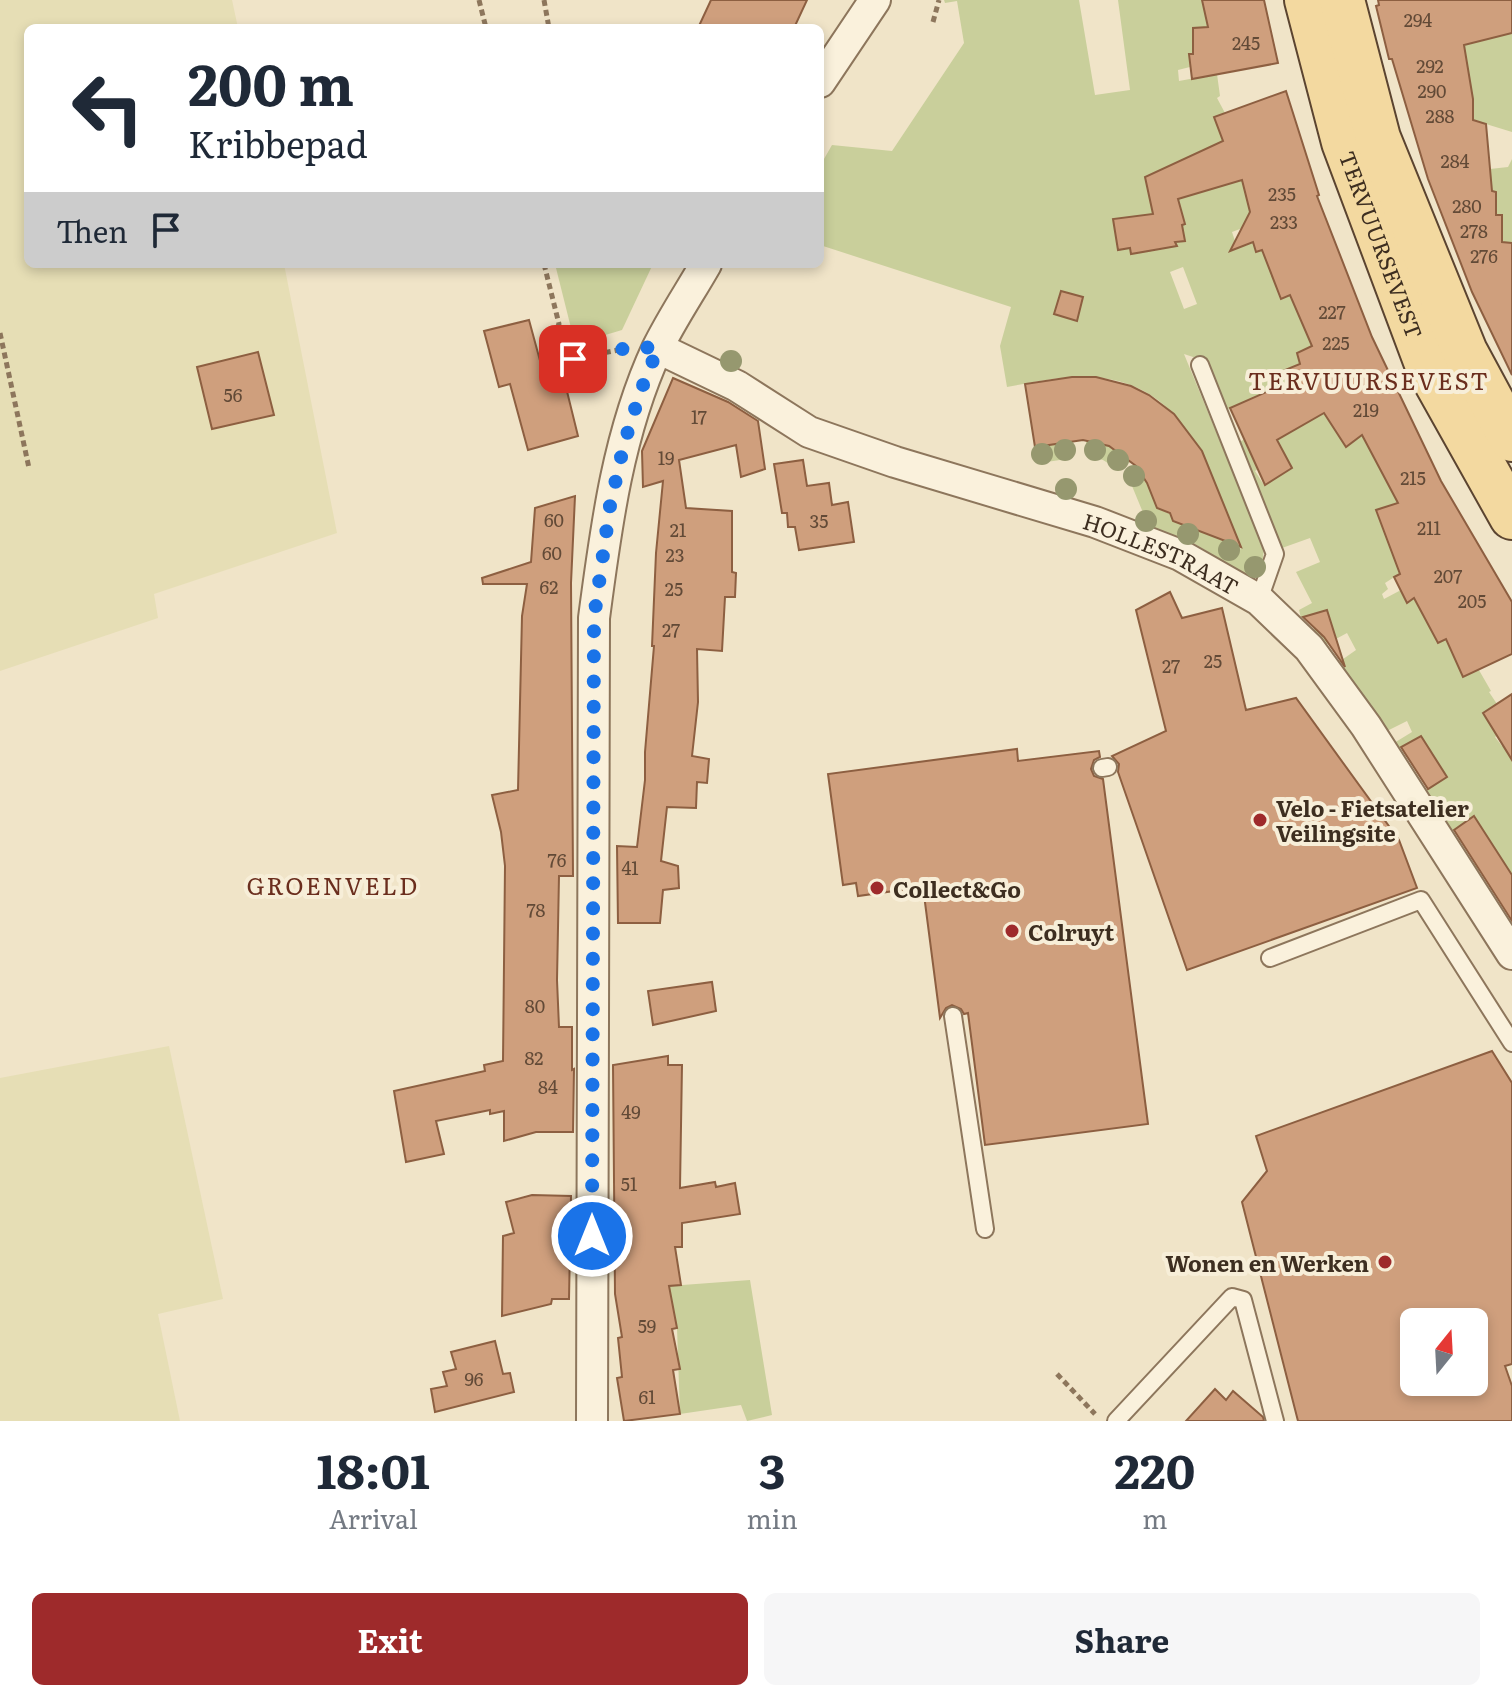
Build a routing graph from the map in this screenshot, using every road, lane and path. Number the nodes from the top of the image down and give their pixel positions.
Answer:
1 (479, 0) edge
2 (544, 0) edge
3 (875, 0) edge
4 (939, 0) edge
5 (1307, 0) edge
6 (1342, 0) edge
7 (933, 22) dead end
8 (485, 24) edge
9 (548, 24) edge
10 (824, 76) edge
11 (545, 268) edge
12 (704, 268) edge
13 (0, 333) edge
14 (658, 348) junction
15 (1200, 365) dead end
16 (1512, 439) edge
17 (29, 468) dead end
18 (1512, 517) edge
19 (1259, 600) junction
20 (1512, 954) edge
21 (1270, 958) dead end
22 (953, 1016) dead end
23 (1512, 1043) edge
24 (985, 1229) dead end
25 (1057, 1374) dead end
26 (592, 1421) edge
27 (1101, 1421) edge
28 (1116, 1421) edge
29 (1275, 1421) edge

1 - 8 path
2 - 9 path
3 - 10 street
4 - 7 path
5 - 18 main road, TERVUURSEVEST
6 - 16 main road, TERVUURSEVEST
11 - 14 path
12 - 14 street
13 - 17 path
14 - 19 street, HOLLESTRAAT
14 - 26 street
15 - 19 lane
19 - 20 street, HOLLESTRAAT
21 - 23 lane
22 - 24 lane
25 - 27 path
28 - 29 lane

